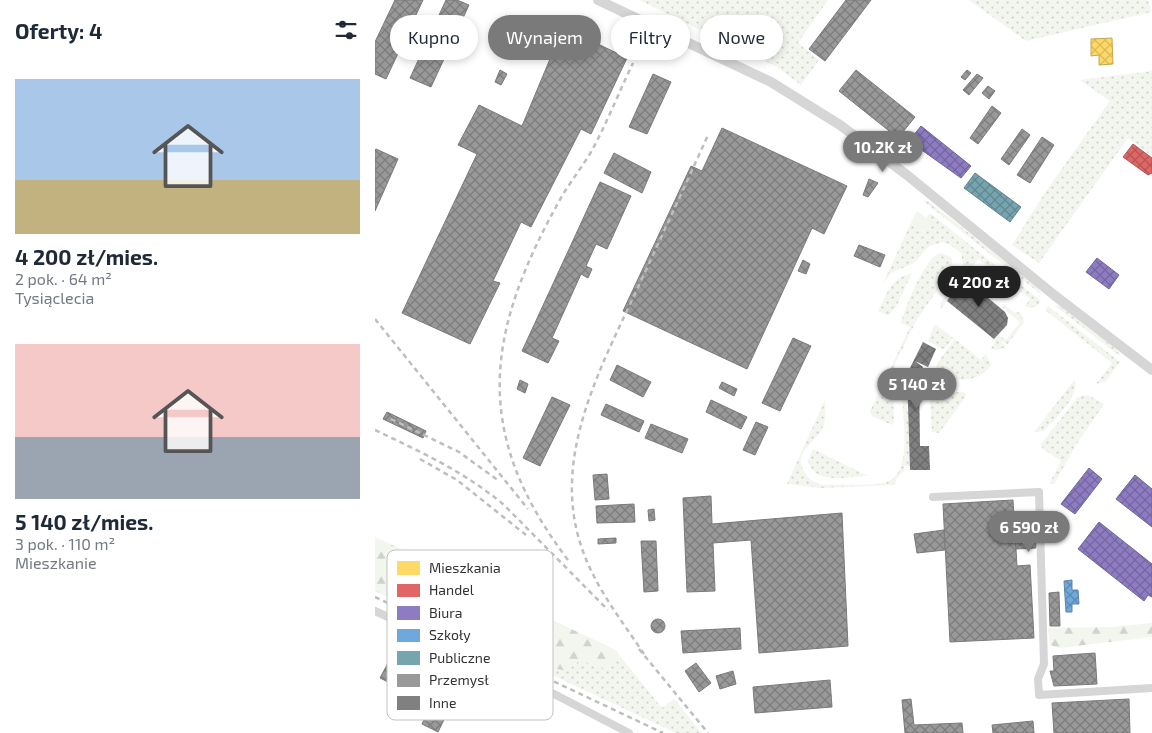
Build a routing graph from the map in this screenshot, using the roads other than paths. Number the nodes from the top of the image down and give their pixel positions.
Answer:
1 (598, 0) edge
2 (1152, 370) edge
3 (933, 497) dead end
4 (375, 611) edge
5 (387, 617) edge
6 (1152, 688) edge
7 (553, 694) edge
8 (629, 733) edge

1 - 2 street
3 - 6 street
4 - 5 street
7 - 8 street

